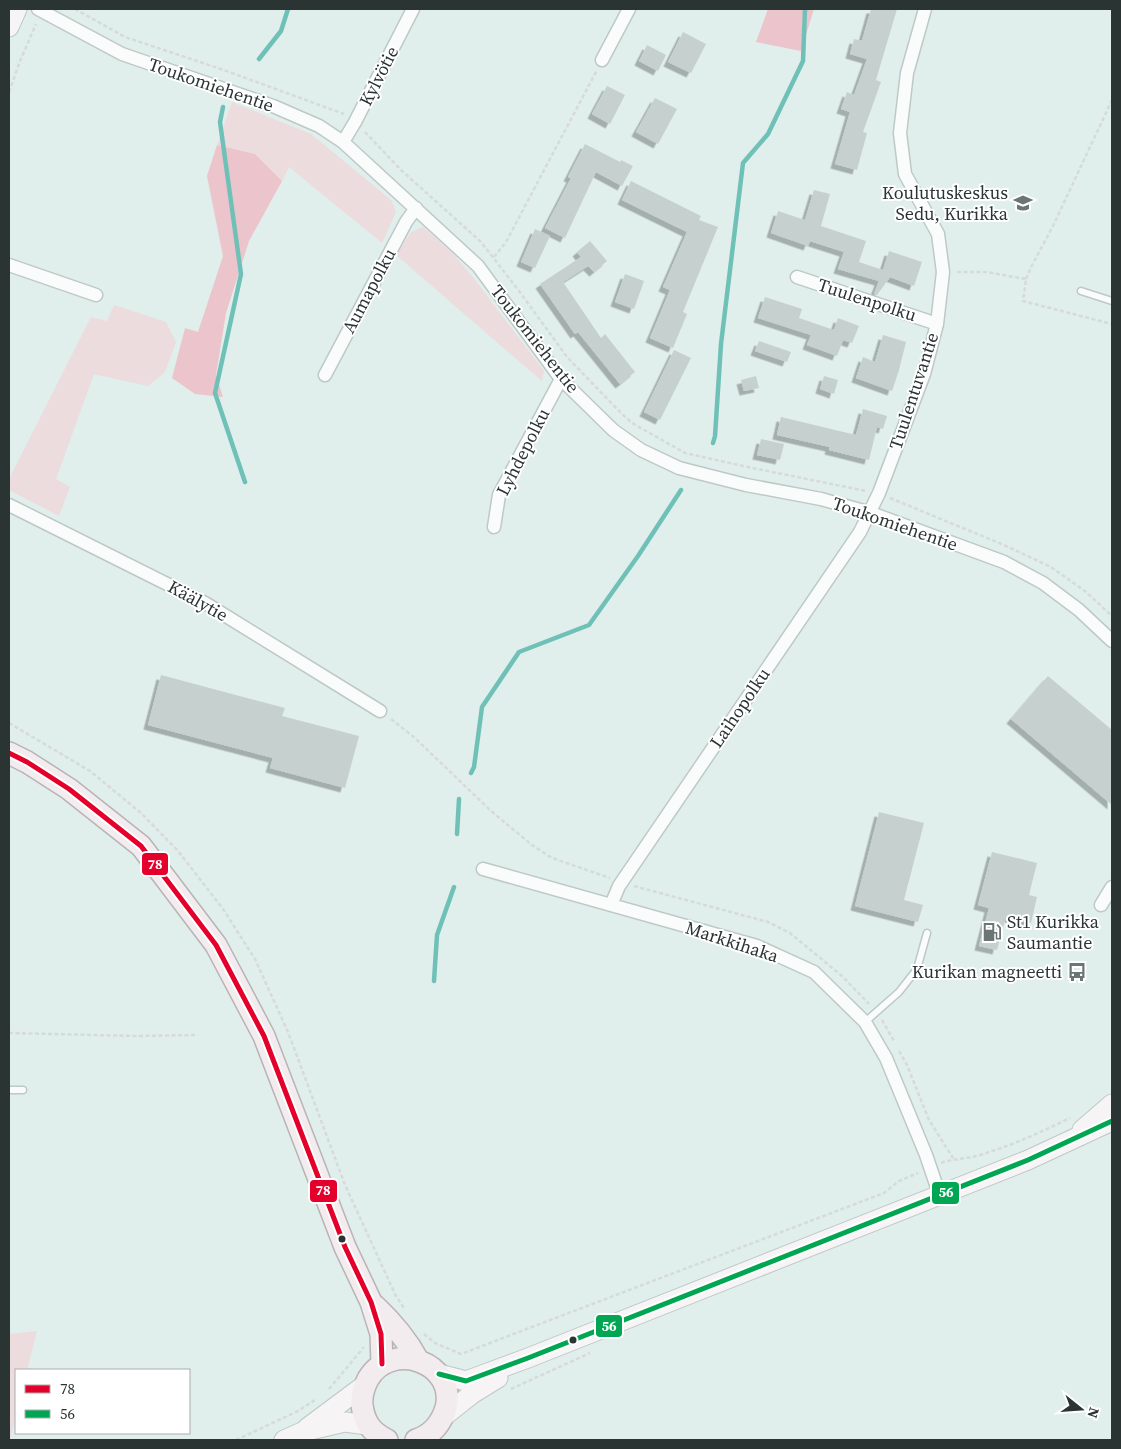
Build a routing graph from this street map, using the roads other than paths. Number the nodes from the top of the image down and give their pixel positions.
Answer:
1 (16, 9) edge
2 (413, 9) edge
3 (629, 9) edge
4 (925, 9) edge
5 (40, 10) edge
6 (9, 27) edge
7 (602, 60) road end
8 (342, 142) junction
9 (416, 208) junction
10 (9, 265) edge
11 (796, 277) dead end
12 (1081, 291) dead end
13 (96, 295) dead end
14 (1112, 301) edge
15 (937, 324) junction
16 (325, 375) dead end
17 (560, 379) junction
18 (9, 504) edge
19 (871, 513) junction
20 (494, 527) dead end
21 (1112, 641) edge
22 (380, 711) dead end
23 (9, 753) edge
24 (483, 869) dead end
25 (1112, 886) edge
26 (611, 905) junction
27 (1100, 905) dead end
28 (927, 933) dead end
29 (865, 1022) junction
30 (9, 1090) edge
31 (23, 1090) dead end
32 (1112, 1104) edge
33 (1112, 1121) edge
34 (1074, 1138) junction
35 (940, 1196) junction
36 (390, 1336) junction
37 (528, 1358) junction
38 (418, 1360) junction
39 (382, 1364) junction
40 (439, 1374) junction
41 (366, 1384) junction
42 (443, 1417) junction
43 (367, 1425) junction
44 (302, 1432) junction
45 (421, 1439) edge
46 (284, 1440) edge
47 (387, 1440) edge

1 - 6 main road
2 - 8 street, Kylvötie
3 - 7 street
4 - 15 street, Tuulentuvantie
5 - 8 street, Toukomiehentie
8 - 9 street, Toukomiehentie
9 - 16 street, Aumapolku
9 - 17 street, Toukomiehentie
10 - 13 street
11 - 15 street, Tuulenpolku
12 - 14 lane
15 - 19 street, Tuulentuvantie
17 - 19 street, Toukomiehentie
17 - 20 street, Lyhdepolku
18 - 22 street, Käälytie
19 - 21 street, Toukomiehentie
19 - 26 street, Laihopolku
23 - 36 main road
24 - 26 street, Markkihaka
25 - 27 street
26 - 29 street, Markkihaka
28 - 29 lane
29 - 35 street, Markkihaka
30 - 31 lane
32 - 34 main road
33 - 34 main road
34 - 35 main road
35 - 37 main road
36 - 38 main road
36 - 39 main road
37 - 40 main road
37 - 42 main road
38 - 39 main road
38 - 40 main road
39 - 41 main road
40 - 42 main road
41 - 43 main road
41 - 44 main road
42 - 45 main road
43 - 44 main road
43 - 47 main road
44 - 46 main road

